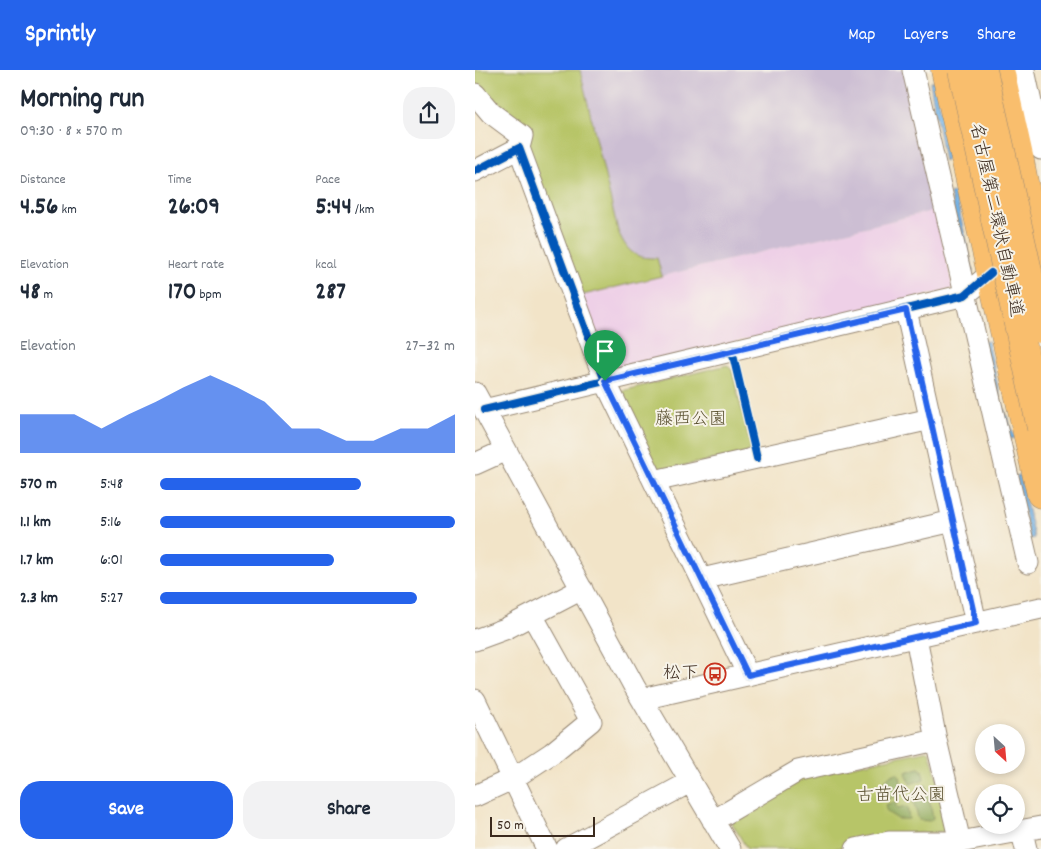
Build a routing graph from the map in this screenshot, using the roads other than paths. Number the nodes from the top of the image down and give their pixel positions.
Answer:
1 (913, 70) edge
2 (945, 70) edge
3 (962, 70) edge
4 (983, 70) edge
5 (1000, 70) edge
6 (1024, 70) edge
7 (475, 94) edge
8 (1036, 106) edge
9 (519, 148) junction
10 (1031, 155) edge
11 (475, 171) edge
12 (968, 173) junction
13 (938, 180) junction
14 (1041, 272) edge
15 (991, 274) junction
16 (965, 295) junction
17 (906, 310) junction
18 (1041, 329) edge
19 (605, 381) junction
20 (480, 402) edge
21 (931, 419) junction
22 (1041, 428) edge
23 (506, 450) junction
24 (1001, 450) junction
25 (475, 464) edge
26 (1035, 467) junction
27 (654, 481) junction
28 (1041, 494) edge
29 (953, 521) junction
30 (1027, 564) dead end
31 (702, 579) junction
32 (582, 589) junction
33 (1041, 608) edge
34 (532, 615) junction
35 (976, 623) junction
36 (917, 637) junction
37 (475, 640) edge
38 (748, 675) junction
39 (475, 700) edge
40 (642, 700) junction
41 (936, 740) junction
42 (514, 778) junction
43 (690, 782) junction
44 (475, 796) edge
45 (713, 822) junction
46 (1030, 836) edge
47 (960, 842) junction
48 (890, 846) edge
49 (547, 849) edge
50 (566, 849) edge
51 (730, 849) edge
52 (856, 849) edge

1 - 13 street
2 - 12 highway
3 - 22 highway, 名古屋第二環状自動車道, bridge
4 - 18 highway, 名古屋第二環状自動車道, bridge
5 - 10 highway
6 - 8 street
7 - 9 street
8 - 10 street
9 - 11 street
9 - 19 street
10 - 12 street
10 - 14 highway
12 - 13 street
12 - 15 highway
13 - 16 street
15 - 16 street
15 - 26 highway
16 - 17 street
16 - 24 street
17 - 19 street
17 - 21 street
19 - 20 street
19 - 27 street
20 - 23 street
21 - 27 street
21 - 29 street
23 - 25 street
23 - 32 street
24 - 26 street
24 - 30 street
26 - 28 highway
27 - 31 street
29 - 31 street
29 - 35 street
31 - 38 street
32 - 34 street
32 - 40 street
33 - 35 street
34 - 37 street
34 - 42 street
35 - 36 street
36 - 38 street
36 - 41 street
38 - 40 street
39 - 42 street
40 - 43 street
41 - 45 street
41 - 47 street
42 - 44 street
42 - 49 street
43 - 45 street
43 - 50 street
45 - 51 street
46 - 47 street
47 - 48 street
48 - 52 street

